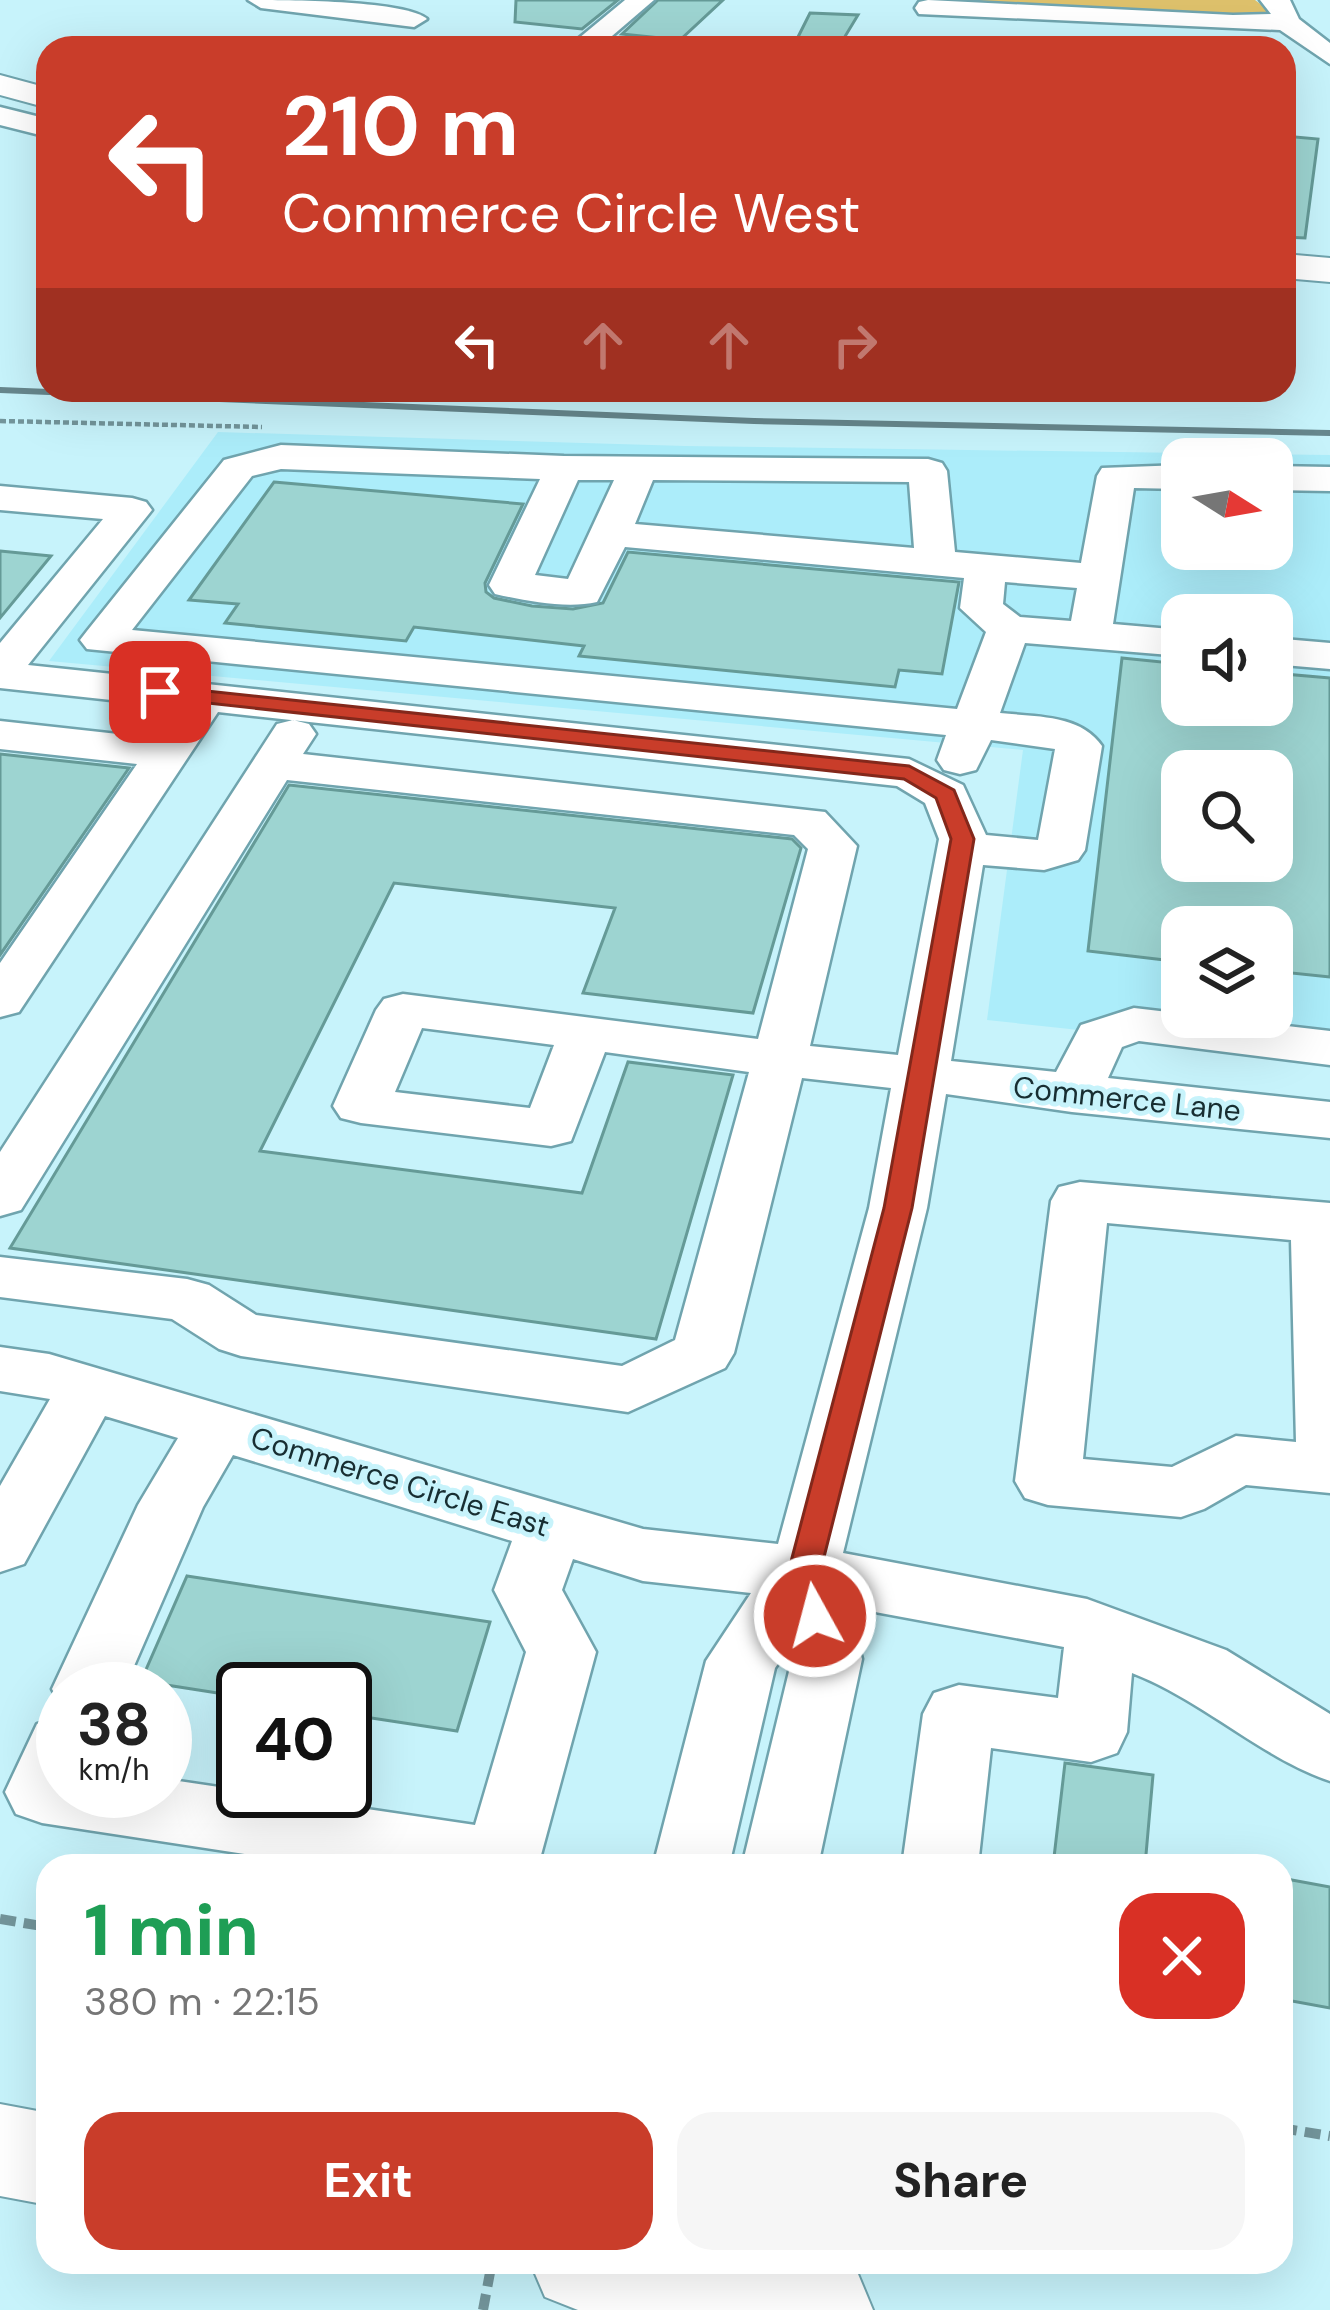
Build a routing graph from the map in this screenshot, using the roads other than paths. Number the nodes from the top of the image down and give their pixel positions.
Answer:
1 (260, 0) edge
2 (443, 0) edge
3 (641, 0) edge
4 (1280, 11) edge
5 (926, 12) edge
6 (414, 19) junction
7 (387, 36) edge
8 (596, 36) edge
9 (1330, 56) edge
10 (0, 67) edge
11 (36, 76) edge
12 (0, 85) edge
13 (36, 95) edge
14 (0, 116) edge
15 (36, 125) edge
16 (1296, 249) edge
17 (1330, 252) edge
18 (1296, 267) edge
19 (1330, 270) edge
20 (564, 468) junction
21 (638, 469) junction
22 (1161, 477) edge
23 (1293, 478) edge
24 (1330, 479) edge
25 (0, 498) edge
26 (611, 534) junction
27 (935, 562) junction
28 (986, 568) junction
29 (1099, 578) junction
30 (1009, 629) junction
31 (1090, 634) junction
32 (102, 640) junction
33 (1161, 641) edge
34 (1293, 653) edge
35 (1330, 656) edge
36 (0, 673) edge
37 (68, 682) junction
38 (534, 682) junction
39 (205, 697) junction
40 (309, 708) junction
41 (973, 725) junction
42 (513, 730) junction
43 (0, 735) edge
44 (165, 753) junction
45 (273, 765) junction
46 (928, 784) junction
47 (961, 848) junction
48 (7, 981) edge
49 (585, 1033) dead end
50 (1330, 1048) edge
51 (780, 1059) junction
52 (924, 1075) junction
53 (1072, 1095) junction
54 (1330, 1120) edge
55 (0, 1197) edge
56 (1325, 1223) edge
57 (0, 1277) edge
58 (0, 1369) edge
59 (88, 1388) junction
60 (217, 1427) junction
61 (1329, 1469) edge
62 (8, 1516) edge
63 (550, 1527) junction
64 (804, 1573) junction
65 (1100, 1632) junction
66 (100, 1662) edge
67 (1330, 1751) edge
68 (192, 1814) edge
69 (455, 1854) edge
70 (504, 1854) edge
71 (695, 1854) edge
72 (783, 1854) edge
73 (942, 1854) edge
74 (0, 2150) edge
75 (36, 2157) edge
76 (584, 2275) edge
77 (686, 2285) edge
78 (822, 2310) edge

1 - 6 street
2 - 6 street
3 - 8 street
4 - 5 street
4 - 9 street
6 - 7 street
10 - 11 main road
12 - 13 main road
14 - 15 street
16 - 17 main road
18 - 19 main road
20 - 21 street
20 - 26 street
20 - 32 street
21 - 26 street
21 - 27 street
22 - 29 street
23 - 24 street
25 - 36 street
26 - 27 street
27 - 28 street
28 - 29 street
28 - 30 street
29 - 31 street
30 - 31 street
30 - 41 street
31 - 33 street
32 - 37 street
32 - 38 street
34 - 35 street
36 - 37 street
37 - 39 street
38 - 41 street
38 - 42 street
39 - 40 street
39 - 44 street
40 - 42 street
40 - 45 street
41 - 46 street
41 - 47 street
42 - 46 street
43 - 44 street
44 - 48 street
45 - 51 street
45 - 55 street
46 - 47 street
47 - 52 street
49 - 51 street, Commerce Lane
50 - 53 street
51 - 52 street, Commerce Lane
51 - 57 street
52 - 53 street, Commerce Lane
52 - 64 street
53 - 54 street, Commerce Lane
56 - 61 street
56 - 61 street
58 - 59 street, Commerce Circle East
59 - 60 street, Commerce Circle East
59 - 62 street
60 - 63 street, Commerce Circle East
60 - 66 street
63 - 64 street, Commerce Circle East
63 - 70 street
64 - 65 street, Commerce Circle East
64 - 71 street
64 - 72 street
65 - 67 street, Commerce Circle East
65 - 73 street
68 - 69 street
74 - 75 main road
76 - 77 main road
77 - 78 main road

